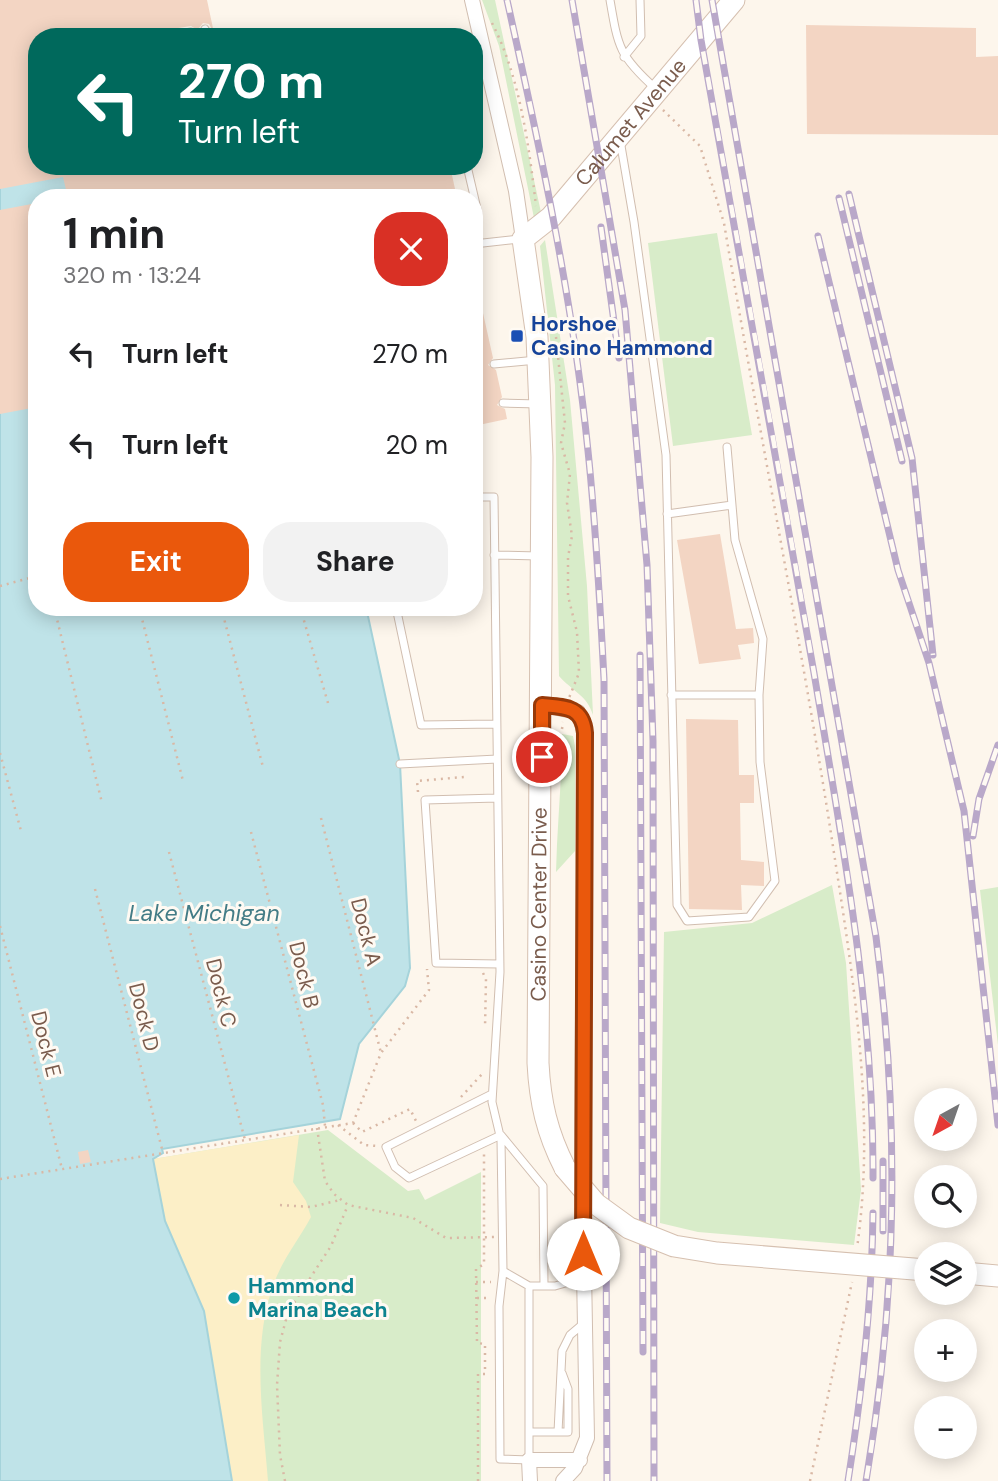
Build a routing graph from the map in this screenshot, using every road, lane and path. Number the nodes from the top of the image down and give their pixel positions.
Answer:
1 (472, 0) edge
2 (610, 0) edge
3 (640, 0) edge
4 (734, 0) edge
5 (489, 18) dead end
6 (476, 28) edge
7 (624, 57) junction
8 (483, 65) edge
9 (654, 95) junction
10 (619, 136) junction
11 (537, 215) dead end
12 (523, 239) junction
13 (483, 243) edge
14 (555, 337) dead end
15 (538, 360) junction
16 (494, 364) dead end
17 (503, 403) dead end
18 (540, 404) junction
19 (727, 447) dead end
20 (483, 497) edge
21 (732, 505) junction
22 (667, 514) junction
23 (494, 555) junction
24 (542, 556) junction
25 (28, 578) edge
26 (0, 586) edge
27 (56, 616) edge
28 (141, 616) edge
29 (223, 616) edge
30 (303, 616) edge
31 (398, 616) edge
32 (571, 690) dead end
33 (671, 695) junction
34 (759, 695) junction
35 (328, 703) dead end
36 (542, 705) junction
37 (496, 724) junction
38 (0, 753) edge
39 (497, 758) junction
40 (400, 764) dead end
41 (263, 768) dead end
42 (464, 777) dead end
43 (183, 781) dead end
44 (418, 794) dead end
45 (497, 799) junction
46 (102, 803) dead end
47 (321, 818) dead end
48 (21, 831) dead end
49 (251, 832) dead end
50 (169, 852) dead end
51 (95, 889) dead end
52 (0, 926) edge
53 (426, 957) dead end
54 (499, 964) junction
55 (481, 973) dead end
56 (485, 1032) dead end
57 (381, 1053) junction
58 (484, 1072) dead end
59 (492, 1094) junction
60 (456, 1103) dead end
61 (427, 1117) dead end
62 (353, 1123) junction
63 (338, 1125) junction
64 (325, 1126) junction
65 (317, 1128) junction
66 (500, 1135) junction
67 (245, 1140) junction
68 (484, 1143) junction
69 (386, 1147) junction
70 (163, 1153) junction
71 (62, 1169) junction
72 (0, 1179) edge
73 (340, 1200) junction
74 (280, 1205) dead end
75 (348, 1205) junction
76 (503, 1237) junction
77 (483, 1238) junction
78 (855, 1259) dead end
79 (914, 1269) edge
80 (503, 1271) junction
81 (853, 1272) dead end
82 (977, 1274) edge
83 (998, 1276) edge
84 (583, 1278) junction
85 (477, 1282) junction
86 (502, 1282) junction
87 (529, 1286) junction
88 (544, 1286) junction
89 (583, 1324) junction
90 (530, 1432) junction
91 (529, 1460) junction
92 (577, 1470) edge
93 (285, 1481) edge
94 (478, 1481) edge
95 (530, 1481) edge
96 (563, 1481) edge
97 (810, 1481) edge

1 - 6 street, Casino Center Drive
2 - 7 lane
3 - 7 lane
4 - 9 street, Calumet Avenue
5 - 11 path
7 - 9 lane
8 - 12 street, Casino Center Drive
9 - 10 street, Calumet Avenue
9 - 78 path
10 - 12 street, Calumet Avenue
10 - 22 lane
12 - 13 lane
12 - 15 street, Casino Center Drive
14 - 32 path
15 - 16 lane
15 - 18 street, Casino Center Drive
17 - 18 lane
18 - 24 street, Casino Center Drive
19 - 21 lane
20 - 23 lane
21 - 22 lane
21 - 34 lane
22 - 33 lane
23 - 24 lane
23 - 37 lane
24 - 36 street, Casino Center Drive
25 - 26 path
27 - 46 path
28 - 43 path
29 - 41 path
30 - 35 path
31 - 37 lane
33 - 34 lane
33 - 34 lane
36 - 79 street, Casino Center Drive, bridge
36 - 84 street
37 - 39 lane
38 - 48 path
39 - 40 lane
39 - 45 lane
42 - 44 path
45 - 54 lane
45 - 54 lane
47 - 57 path, Dock A
49 - 64 path, Dock B
50 - 67 path, Dock C
51 - 70 path, Dock D
52 - 71 path, Dock E
53 - 57 path
54 - 59 lane
55 - 56 path
57 - 62 path
58 - 60 path
59 - 66 lane
59 - 69 lane
61 - 62 path
62 - 63 path
63 - 64 path
63 - 69 path
64 - 65 path
65 - 67 path
65 - 73 path
66 - 68 lane
66 - 76 lane
66 - 88 lane
67 - 70 path
68 - 69 lane
68 - 77 path
70 - 71 path
71 - 72 path
73 - 74 path
73 - 75 path
75 - 77 path
75 - 93 path
76 - 77 path
76 - 80 lane
77 - 85 path
80 - 86 lane
80 - 87 lane
81 - 97 path
82 - 83 street
84 - 88 lane
84 - 89 street
85 - 86 path
85 - 94 path
86 - 91 lane
87 - 88 lane
87 - 90 lane
89 - 90 lane
89 - 92 street
90 - 91 lane
91 - 92 street
91 - 95 street
92 - 96 street

